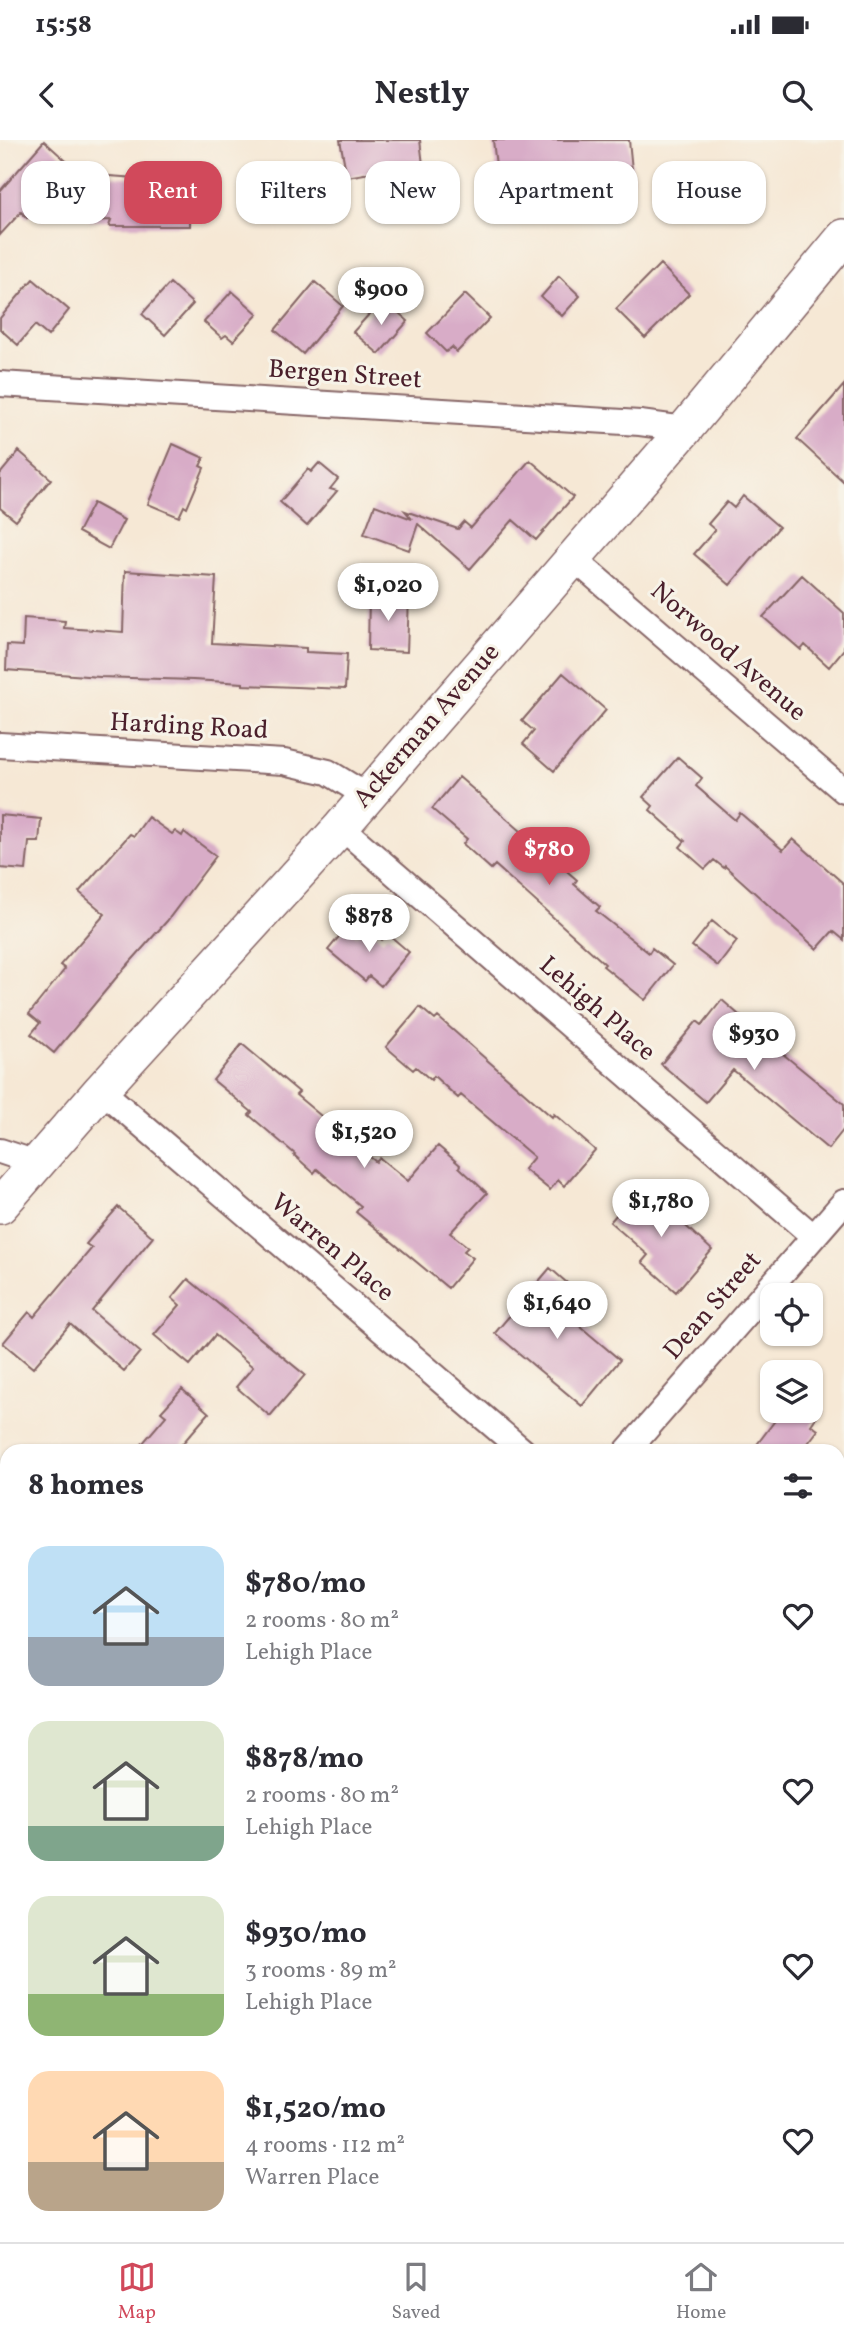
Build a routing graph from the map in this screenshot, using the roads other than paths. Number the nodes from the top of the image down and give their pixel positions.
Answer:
1 (844, 237) edge
2 (0, 384) edge
3 (685, 429) junction
4 (573, 558) junction
5 (0, 745) edge
6 (844, 791) edge
7 (367, 796) junction
8 (341, 827) junction
9 (101, 1090) junction
10 (0, 1151) edge
11 (36, 1163) junction
12 (844, 1202) edge
13 (0, 1206) edge
14 (813, 1236) junction
15 (515, 1444) edge
16 (633, 1444) edge

1 - 3 street, Ackerman Avenue
2 - 3 street, Bergen Street
3 - 4 street, Ackerman Avenue
4 - 6 street, Norwood Avenue
4 - 7 street, Ackerman Avenue
5 - 7 street, Harding Road
7 - 8 street, Ackerman Avenue
8 - 9 street, Ackerman Avenue
8 - 14 street, Lehigh Place
9 - 11 street, Ackerman Avenue
9 - 15 street, Warren Place
10 - 11 street
11 - 13 street, Ackerman Avenue
12 - 14 street, Dean Street
14 - 16 street, Dean Street

